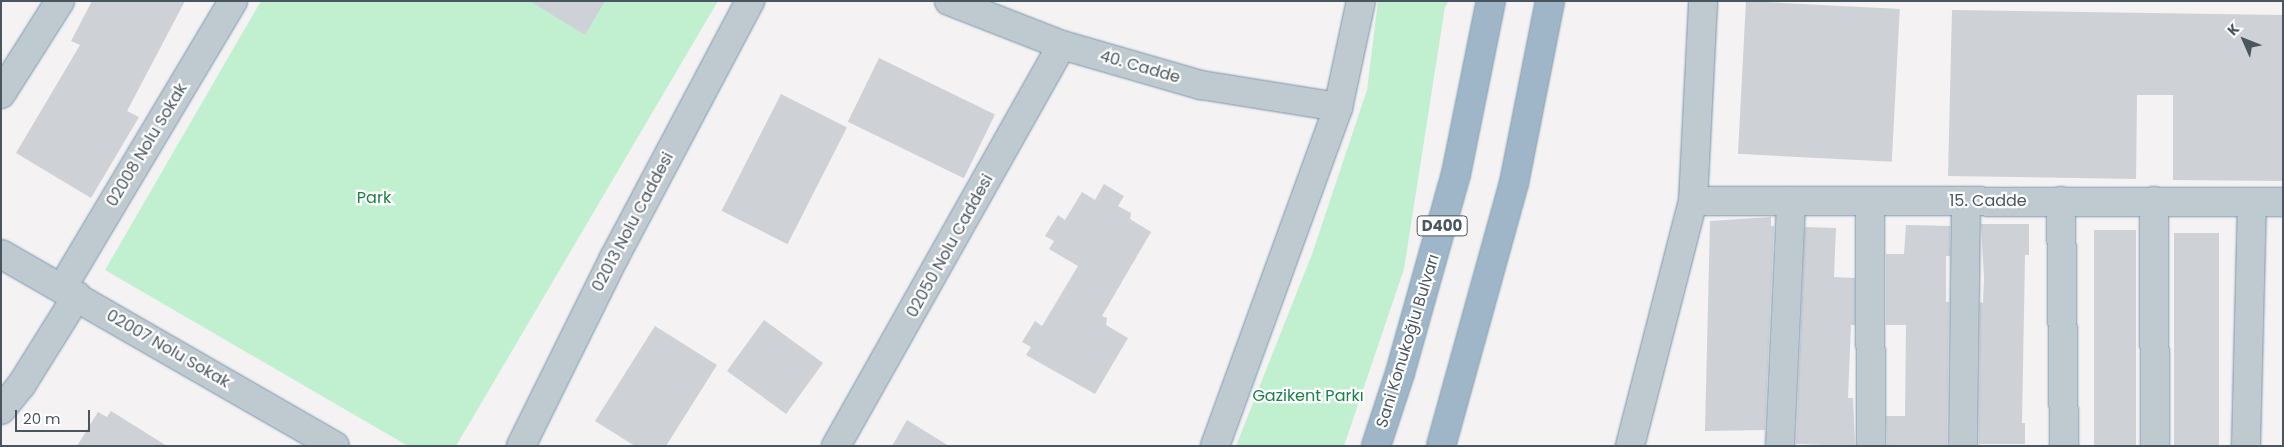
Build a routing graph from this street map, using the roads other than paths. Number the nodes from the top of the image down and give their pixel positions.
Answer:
1 (60, 1) edge
2 (233, 1) edge
3 (750, 1) edge
4 (949, 1) edge
5 (1361, 1) edge
6 (1492, 1) edge
7 (1550, 1) edge
8 (1703, 1) edge
9 (1062, 45) junction
10 (1, 94) edge
11 (1338, 107) junction
12 (1693, 201) junction
13 (1791, 201) junction
14 (1870, 201) junction
15 (1966, 201) junction
16 (2154, 201) junction
17 (2061, 202) junction
18 (2252, 202) junction
19 (2283, 202) edge
20 (1, 254) edge
21 (70, 292) junction
22 (1, 410) edge
23 (334, 446) edge
24 (521, 446) edge
25 (836, 446) edge
26 (1215, 446) edge
27 (1376, 446) edge
28 (1441, 446) edge
29 (1630, 446) edge
30 (1780, 446) edge
31 (1871, 446) edge
32 (1963, 446) edge
33 (2064, 446) edge
34 (2155, 446) edge
35 (2246, 446) edge

1 - 10 street
2 - 21 street, 02008 Nolu Sokak
3 - 24 street, 02013 Nolu Caddesi
4 - 9 street, 40. Cadde
5 - 11 street
6 - 27 highway, Sani Konukoğlu Bulvarı / D400
7 - 28 highway
8 - 12 street
9 - 11 street, 40. Cadde
9 - 25 street, 02050 Nolu Caddesi
11 - 26 street
12 - 13 street, 15. Cadde
12 - 29 street
13 - 14 street, 15. Cadde
13 - 30 street
14 - 15 street, 15. Cadde
14 - 31 street
15 - 17 street, 15. Cadde
15 - 32 street
16 - 17 street, 15. Cadde
16 - 18 street, 15. Cadde
16 - 34 street
17 - 33 street
18 - 19 street, 15. Cadde
18 - 35 street
20 - 21 street, 02007 Nolu Sokak
21 - 22 street, 02008 Nolu Sokak
21 - 23 street, 02007 Nolu Sokak

